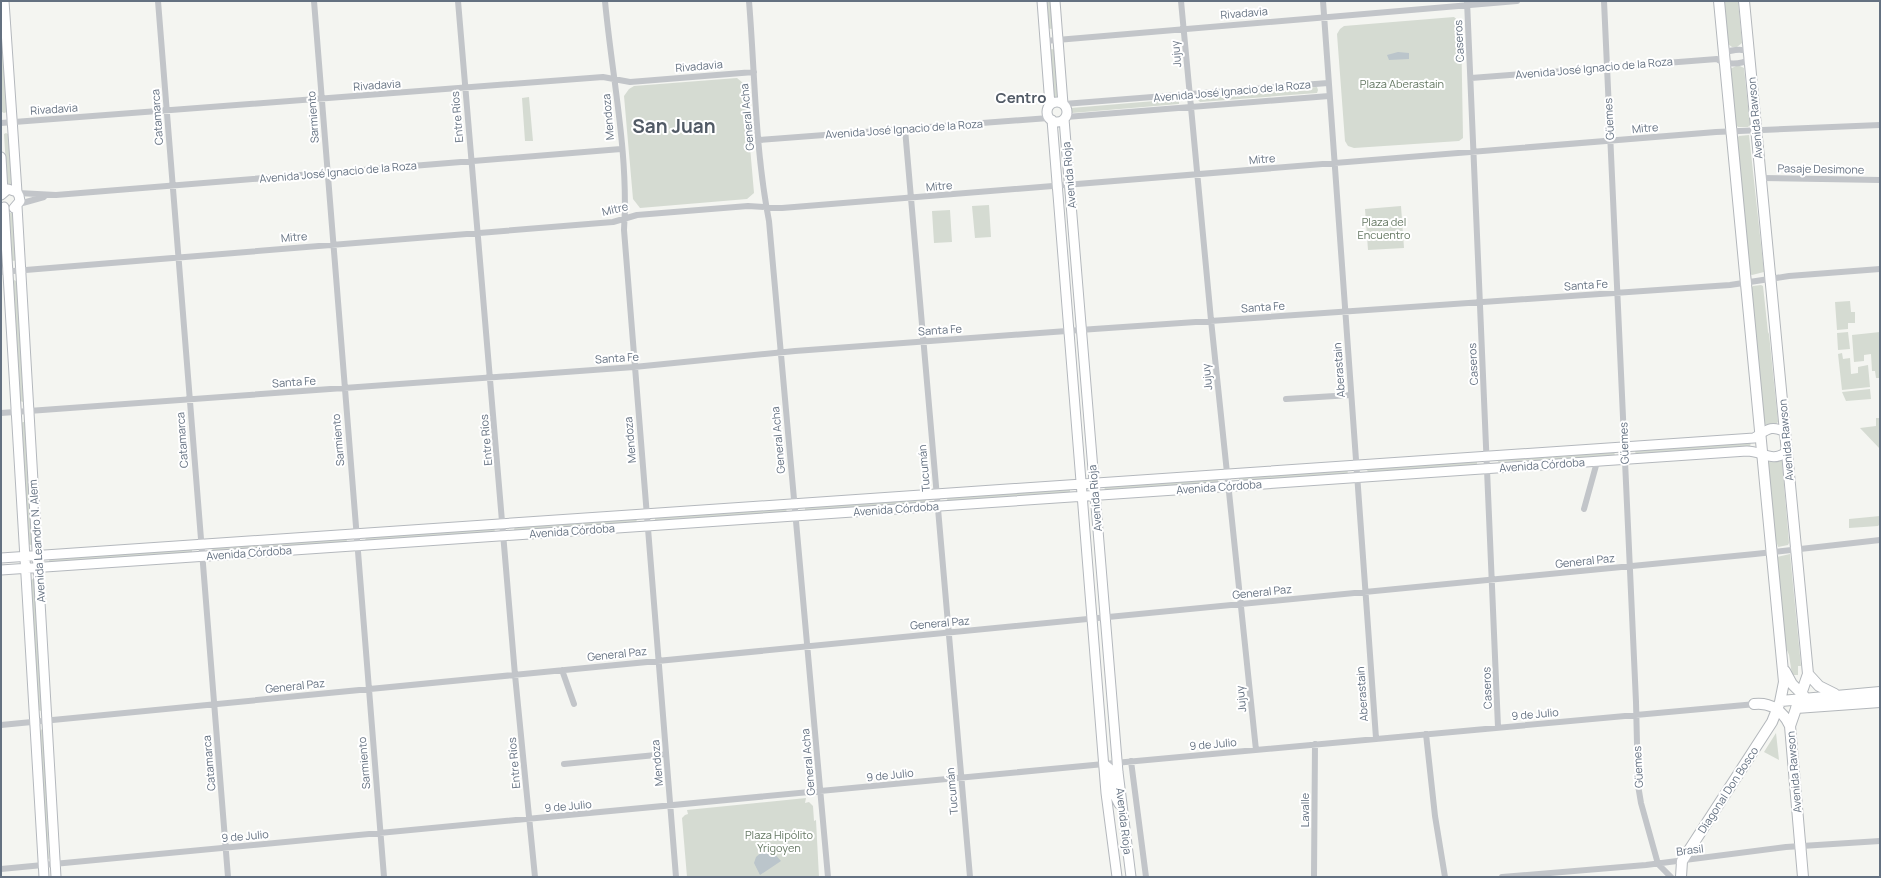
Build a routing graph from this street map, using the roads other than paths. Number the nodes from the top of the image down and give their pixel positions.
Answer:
1 (4, 1) edge
2 (158, 1) edge
3 (314, 1) edge
4 (458, 1) edge
5 (605, 1) edge
6 (749, 1) edge
7 (1042, 1) edge
8 (1055, 1) edge
9 (1181, 1) edge
10 (1323, 1) edge
11 (1517, 1) edge
12 (1604, 1) edge
13 (1719, 1) edge
14 (1744, 1) edge
15 (1467, 3) edge
16 (1324, 17) junction
17 (1184, 28) junction
18 (1058, 39) junction
19 (1045, 40) junction
20 (1749, 56) junction
21 (1722, 58) junction
22 (1607, 67) junction
23 (754, 72) junction
24 (1471, 78) junction
25 (614, 79) junction
26 (1328, 83) junction
27 (465, 88) junction
28 (1190, 94) junction
29 (1329, 96) junction
30 (321, 99) junction
31 (1064, 104) junction
32 (1050, 105) junction
33 (1191, 108) junction
34 (166, 110) junction
35 (1065, 118) junction
36 (1050, 119) junction
37 (1, 122) edge
38 (12, 122) junction
39 (1880, 125) edge
40 (905, 129) junction
41 (1756, 131) junction
42 (1732, 132) junction
43 (759, 140) junction
44 (1610, 141) junction
45 (621, 149) junction
46 (1474, 152) junction
47 (1, 157) edge
48 (471, 161) junction
49 (1334, 163) junction
50 (327, 173) junction
51 (1197, 175) junction
52 (1761, 178) junction
53 (1880, 180) edge
54 (1070, 185) junction
55 (172, 186) junction
56 (1057, 186) junction
57 (17, 192) junction
58 (2, 193) edge
59 (56, 195) junction
60 (911, 198) junction
61 (2, 205) edge
62 (18, 205) junction
63 (766, 207) junction
64 (624, 219) junction
65 (477, 233) junction
66 (333, 244) junction
67 (178, 257) junction
68 (1880, 269) edge
69 (21, 270) junction
70 (5, 271) edge
71 (1770, 278) junction
72 (1746, 282) junction
73 (1617, 292) junction
74 (1480, 302) junction
75 (1345, 311) junction
76 (1211, 320) junction
77 (1082, 330) junction
78 (1068, 331) junction
79 (924, 342) junction
80 (781, 352) junction
81 (634, 367) junction
82 (490, 378) junction
83 (344, 388) junction
84 (1351, 395) junction
85 (189, 400) junction
86 (1286, 400) dead end
87 (29, 411) junction
88 (17, 412) junction
89 (1, 413) edge
90 (1760, 432) junction
91 (1785, 432) junction
92 (1624, 446) junction
93 (1787, 451) junction
94 (1762, 455) junction
95 (1487, 456) junction
96 (1624, 460) junction
97 (1597, 462) junction
98 (1356, 464) junction
99 (1488, 469) junction
100 (1227, 473) junction
101 (1357, 478) junction
102 (1094, 482) junction
103 (1080, 483) junction
104 (1228, 487) junction
105 (937, 494) junction
106 (1082, 496) junction
107 (1095, 496) junction
108 (794, 504) junction
109 (938, 506) junction
110 (1584, 509) dead end
111 (646, 514) junction
112 (795, 516) junction
113 (503, 523) junction
114 (647, 526) junction
115 (356, 533) junction
116 (504, 536) junction
117 (1880, 540) edge
118 (200, 544) junction
119 (357, 546) junction
120 (1796, 549) junction
121 (1772, 552) junction
122 (38, 555) junction
123 (25, 556) junction
124 (201, 557) junction
125 (1, 558) edge
126 (1629, 566) junction
127 (39, 568) junction
128 (26, 569) junction
129 (1, 570) edge
130 (1493, 580) junction
131 (1365, 592) junction
132 (1241, 604) junction
133 (1105, 617) junction
134 (1092, 618) junction
135 (949, 632) junction
136 (808, 646) junction
137 (658, 660) junction
138 (1782, 662) junction
139 (562, 670) junction
140 (1808, 674) junction
141 (515, 675) junction
142 (368, 689) junction
143 (1880, 692) edge
144 (1839, 695) junction
145 (1803, 697) junction
146 (1880, 702) edge
147 (214, 704) junction
148 (574, 704) dead end
149 (1754, 704) joint
150 (1780, 705) junction
151 (1822, 706) junction
152 (1796, 708) junction
153 (1636, 715) junction
154 (48, 720) junction
155 (35, 722) junction
156 (1, 725) edge
157 (1790, 726) junction
158 (1498, 727) junction
159 (1426, 734) junction
160 (1376, 738) junction
161 (1315, 744) junction
162 (1256, 750) junction
163 (666, 754) junction
164 (1131, 761) junction
165 (1117, 763) junction
166 (564, 764) dead end
167 (1104, 764) junction
168 (961, 778) junction
169 (820, 792) junction
170 (670, 806) junction
171 (1122, 807) junction
172 (529, 820) junction
173 (380, 834) junction
174 (1880, 841) edge
175 (1800, 847) junction
176 (226, 848) junction
177 (1682, 861) junction
178 (56, 864) junction
179 (1116, 864) junction
180 (1658, 864) junction
181 (44, 866) junction
182 (1, 870) edge
183 (1559, 875) edge
184 (44, 877) edge
185 (56, 877) edge
186 (228, 877) edge
187 (384, 877) edge
188 (535, 877) edge
189 (676, 877) edge
190 (828, 877) edge
191 (970, 877) edge
192 (1117, 877) edge
193 (1124, 877) edge
194 (1131, 877) edge
195 (1146, 877) edge
196 (1314, 877) edge
197 (1445, 877) edge
198 (1502, 877) edge
199 (1672, 877) edge
200 (1682, 877) edge
201 (1803, 877) edge

1 - 38 main road
2 - 34 street, Catamarca
3 - 30 street, Sarmiento
4 - 27 street, Entre Ríos
5 - 25 street, Mendoza
6 - 23 street, General Acha
7 - 19 main road
8 - 18 main road
9 - 17 street, Jujuy
10 - 16 street, Aberastain
11 - 15 street, Rivadavia
12 - 22 street, Güemes
13 - 21 main road
14 - 20 main road, Avenida Rawson
15 - 16 street, Rivadavia
15 - 24 street, Caseros
16 - 17 street, Rivadavia
16 - 26 street, Aberastain
17 - 18 street, Rivadavia
17 - 28 street, Jujuy
18 - 19 street, Rivadavia
18 - 31 main road
19 - 32 main road
20 - 21 street, Avenida José Ignacio de la Roza
20 - 21 street, Avenida José Ignacio de la Roza
20 - 41 main road, Avenida Rawson
21 - 22 street, Avenida José Ignacio de la Roza
21 - 42 main road
22 - 24 street, Avenida José Ignacio de la Roza
22 - 44 street, Güemes
23 - 25 street, Rivadavia
23 - 43 street, General Acha
24 - 46 street, Caseros
25 - 27 street, Rivadavia
25 - 45 street, Mendoza
26 - 28 street, Avenida José Ignacio de la Roza
26 - 29 street, Aberastain
27 - 30 street, Rivadavia
27 - 48 street, Entre Ríos
28 - 31 street, Avenida José Ignacio de la Roza
28 - 33 street, Jujuy
29 - 33 street, Avenida José Ignacio de la Roza
29 - 49 street, Aberastain
30 - 34 street, Rivadavia
30 - 50 street, Sarmiento
31 - 32 main road
31 - 35 main road
32 - 36 main road
33 - 35 street, Avenida José Ignacio de la Roza
33 - 51 street, Jujuy
34 - 38 street, Rivadavia
34 - 55 street, Catamarca
35 - 36 main road
35 - 54 main road, Avenida Rioja
36 - 40 street, Avenida José Ignacio de la Roza
36 - 56 main road, Avenida Rioja
37 - 38 street, Rivadavia
38 - 57 main road
39 - 41 street, Mitre
40 - 43 street, Avenida José Ignacio de la Roza
40 - 60 street, Tucumán
41 - 42 street, Mitre
41 - 52 main road, Avenida Rawson
42 - 44 street, Mitre
42 - 72 main road
43 - 63 street, General Acha
44 - 46 street, Mitre
44 - 73 street, Güemes
45 - 48 street, Avenida José Ignacio de la Roza
45 - 64 street, Mendoza
46 - 49 street, Mitre
46 - 74 street, Caseros
47 - 58 main road
48 - 50 street, Avenida José Ignacio de la Roza
48 - 65 street, Entre Ríos
49 - 51 street, Mitre
49 - 75 street, Aberastain
50 - 55 street, Avenida José Ignacio de la Roza
50 - 66 street, Sarmiento
51 - 54 street, Mitre
51 - 76 street, Jujuy
52 - 53 street, Pasaje Desimone
52 - 71 main road, Avenida Rawson
54 - 56 street, Mitre
54 - 77 main road, Avenida Rioja
55 - 59 street, Avenida José Ignacio de la Roza
55 - 67 street, Catamarca
56 - 60 street, Mitre
56 - 78 main road, Avenida Rioja
57 - 58 main road
57 - 59 street, Avenida José Ignacio de la Roza
57 - 62 main road, Avenida Leandro N. Alem
59 - 62 street, Avenida José Ignacio de la Roza
60 - 63 street, Mitre
60 - 79 street, Tucumán
61 - 62 main road
61 - 70 main road, Avenida Leandro N. Alem
62 - 69 main road, Avenida Leandro N. Alem
63 - 64 street, Mitre
63 - 80 street, General Acha
64 - 65 street, Mitre
64 - 81 street, Mendoza
65 - 66 street, Mitre
65 - 82 street, Entre Ríos
66 - 67 street, Mitre
66 - 83 street, Sarmiento
67 - 69 street, Mitre
67 - 85 street, Catamarca
68 - 71 street, Santa Fe
69 - 70 street, Mitre
69 - 87 main road, Avenida Leandro N. Alem
70 - 88 main road, Avenida Leandro N. Alem
71 - 72 street, Santa Fe
71 - 91 main road, Avenida Rawson
72 - 73 street, Santa Fe
72 - 90 main road
73 - 74 street, Santa Fe
73 - 92 street, Güemes
74 - 75 street, Santa Fe
74 - 95 street, Caseros
75 - 76 street, Santa Fe
75 - 84 street, Aberastain
76 - 77 street, Santa Fe
76 - 100 street, Jujuy
77 - 78 street, Santa Fe
77 - 102 main road, Avenida Rioja
78 - 79 street, Santa Fe
78 - 103 main road, Avenida Rioja
79 - 80 street, Santa Fe
79 - 105 street, Tucumán
80 - 81 street, Santa Fe
80 - 108 street, General Acha
81 - 82 street, Santa Fe
81 - 111 street, Mendoza
82 - 83 street, Santa Fe
82 - 113 street, Entre Ríos
83 - 85 street, Santa Fe
83 - 115 street, Sarmiento
84 - 86 street
84 - 98 street, Aberastain
85 - 87 street, Santa Fe
85 - 118 street, Catamarca
87 - 88 street, Santa Fe
87 - 122 main road, Avenida Leandro N. Alem
88 - 89 street, Santa Fe
88 - 123 main road, Avenida Leandro N. Alem
90 - 91 main road, Avenida Córdoba
90 - 92 main road, Avenida Córdoba
90 - 94 main road
91 - 93 main road, Avenida Rawson
92 - 95 main road, Avenida Córdoba
92 - 96 street, Güemes
93 - 94 main road, Avenida Córdoba
93 - 120 main road, Avenida Rawson
94 - 96 main road, Avenida Córdoba
94 - 121 main road
95 - 98 main road, Avenida Córdoba
95 - 99 street, Caseros
96 - 97 main road, Avenida Córdoba
96 - 126 street, Güemes
97 - 99 main road, Avenida Córdoba
97 - 110 street
98 - 100 main road, Avenida Córdoba
98 - 101 street, Aberastain
99 - 101 main road, Avenida Córdoba
99 - 130 street, Caseros
100 - 102 main road, Avenida Córdoba
100 - 104 street, Jujuy
101 - 104 main road, Avenida Córdoba
101 - 131 street, Aberastain
102 - 103 main road, Avenida Córdoba
102 - 107 main road, Avenida Rioja
103 - 105 main road, Avenida Córdoba
103 - 106 main road, Avenida Rioja
104 - 107 main road, Avenida Córdoba
104 - 132 street, Jujuy
105 - 108 main road, Avenida Córdoba
105 - 109 street, Tucumán
106 - 107 main road, Avenida Córdoba
106 - 109 main road, Avenida Córdoba
106 - 134 main road, Avenida Rioja
107 - 133 main road, Avenida Rioja
108 - 111 main road, Avenida Córdoba
108 - 112 street, General Acha
109 - 112 main road, Avenida Córdoba
109 - 135 street, Tucumán
111 - 113 main road, Avenida Córdoba
111 - 114 street, Mendoza
112 - 114 main road, Avenida Córdoba
112 - 136 street, General Acha
113 - 115 main road, Avenida Córdoba
113 - 116 street, Entre Ríos
114 - 116 main road, Avenida Córdoba
114 - 137 street, Mendoza
115 - 118 main road, Avenida Córdoba
115 - 119 street, Sarmiento
116 - 119 main road, Avenida Córdoba
116 - 141 street, Entre Ríos
117 - 120 street, General Paz
118 - 122 main road, Avenida Córdoba
118 - 124 street, Catamarca
119 - 124 main road, Avenida Córdoba
119 - 142 street, Sarmiento
120 - 121 street, General Paz
120 - 140 main road, Avenida Rawson
121 - 126 street, General Paz
121 - 138 main road
122 - 123 main road, Avenida Córdoba
122 - 127 main road, Avenida Leandro N. Alem
123 - 125 main road, Avenida Córdoba
123 - 128 main road, Avenida Leandro N. Alem
124 - 127 main road, Avenida Córdoba
124 - 147 street, Catamarca
126 - 130 street, General Paz
126 - 153 street, Güemes
127 - 128 main road, Avenida Córdoba
127 - 154 main road, Avenida Leandro N. Alem
128 - 129 main road, Avenida Córdoba
128 - 155 main road, Avenida Leandro N. Alem
130 - 131 street, General Paz
130 - 158 street, Caseros
131 - 132 street, General Paz
131 - 160 street, Aberastain
132 - 133 street, General Paz
132 - 162 street, Jujuy
133 - 134 street, General Paz
133 - 165 main road, Avenida Rioja
134 - 135 street, General Paz
134 - 167 main road, Avenida Rioja
135 - 136 street, General Paz
135 - 168 street, Tucumán
136 - 137 street, General Paz
136 - 169 street, General Acha
137 - 139 street, General Paz
137 - 163 street, Mendoza
138 - 145 main road
138 - 150 main road
139 - 141 street, General Paz
139 - 148 street
140 - 144 main road
140 - 145 main road, Avenida Rawson
141 - 142 street, General Paz
141 - 172 street, Entre Ríos
142 - 147 street, General Paz
142 - 173 street, Sarmiento
143 - 144 main road
144 - 145 main road
145 - 150 main road
145 - 151 main road
145 - 152 main road, Avenida Rawson
146 - 151 main road
147 - 154 street, General Paz
147 - 176 street, Catamarca
149 - 150 main road
149 - 153 street, 9 de Julio
150 - 157 main road
150 - 177 main road, Diagonal Don Bosco
151 - 152 main road
152 - 157 main road, Avenida Rawson
153 - 158 street, 9 de Julio
153 - 180 street, Güemes
154 - 155 street, General Paz
154 - 178 main road, Avenida Leandro N. Alem
155 - 156 street, General Paz
155 - 181 main road, Avenida Leandro N. Alem
157 - 175 main road, Avenida Rawson
158 - 159 street, 9 de Julio
159 - 160 street, 9 de Julio
159 - 197 street
160 - 161 street, 9 de Julio
161 - 162 street, 9 de Julio
161 - 196 street, Lavalle
162 - 164 street, 9 de Julio
163 - 166 street
163 - 170 street, Mendoza
164 - 165 street, 9 de Julio
164 - 195 street, Avenida Rioja
165 - 167 street, 9 de Julio
165 - 171 main road, Avenida Rioja
167 - 168 street, 9 de Julio
167 - 171 main road
167 - 179 main road, Avenida Rioja
168 - 169 street, 9 de Julio
168 - 191 street, Tucumán
169 - 170 street, 9 de Julio
169 - 190 street, General Acha
170 - 172 street, 9 de Julio
170 - 189 street, Mendoza
171 - 194 main road, Avenida Rioja
172 - 173 street, 9 de Julio
172 - 188 street, Entre Ríos
173 - 176 street, 9 de Julio
173 - 187 street, Sarmiento
174 - 175 street, Brasil
175 - 177 street, Brasil
175 - 201 main road, Avenida Rawson
176 - 178 street, 9 de Julio
176 - 186 street, Catamarca
177 - 180 street, Brasil
177 - 199 street, Diagonal Don Bosco
177 - 200 main road
178 - 181 street, 9 de Julio
178 - 185 main road, Avenida Leandro N. Alem
179 - 192 main road, Avenida Rioja
179 - 193 main road
180 - 183 street, Brasil
180 - 199 street
181 - 182 street, 9 de Julio
181 - 184 main road, Avenida Leandro N. Alem
183 - 198 street, Brasil

